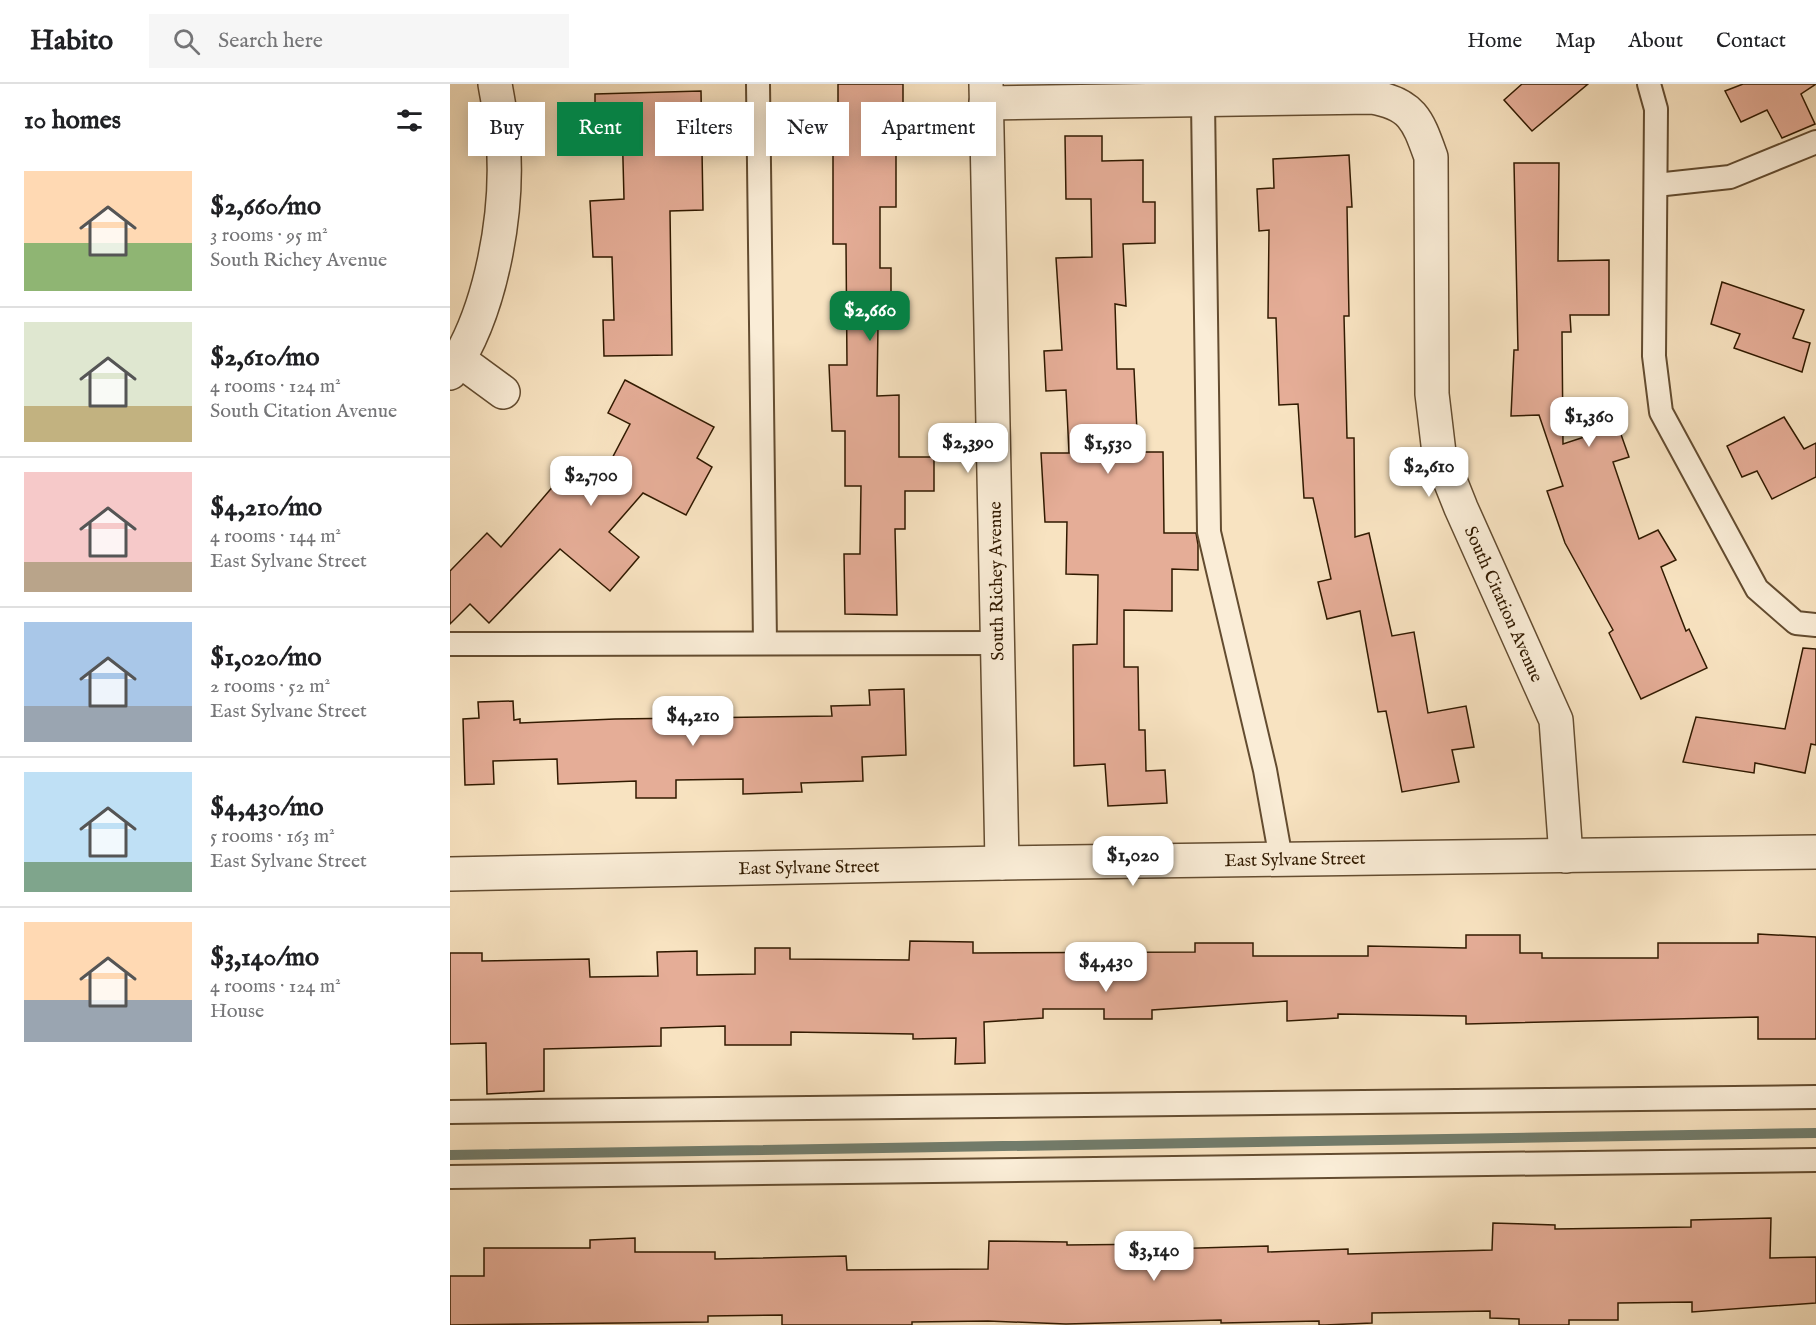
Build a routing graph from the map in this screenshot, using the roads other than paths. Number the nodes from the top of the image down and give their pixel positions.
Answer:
1 (495, 84) edge
2 (758, 84) edge
3 (1649, 84) edge
4 (986, 93) edge
5 (1203, 102) junction
6 (1816, 142) edge
7 (1656, 185) junction
8 (454, 366) edge
9 (503, 392) dead end
10 (1816, 625) edge
11 (765, 643) junction
12 (997, 643) junction
13 (450, 644) edge
14 (1816, 852) edge
15 (1566, 856) junction
16 (1281, 859) junction
17 (1002, 863) junction
18 (450, 874) edge
19 (1816, 1097) edge
20 (450, 1112) edge
21 (1816, 1160) edge
22 (450, 1177) edge

1 - 8 street
2 - 11 lane
3 - 7 lane
4 - 5 street
4 - 12 street, South Richey Avenue
5 - 15 street, South Citation Avenue
5 - 16 lane
6 - 7 lane
7 - 10 lane
8 - 9 street
11 - 12 lane
11 - 13 lane
12 - 17 street, South Richey Avenue
14 - 15 street, East Sylvane Street
15 - 16 street, East Sylvane Street
16 - 17 street, East Sylvane Street
17 - 18 street, East Sylvane Street
19 - 20 lane
21 - 22 lane

